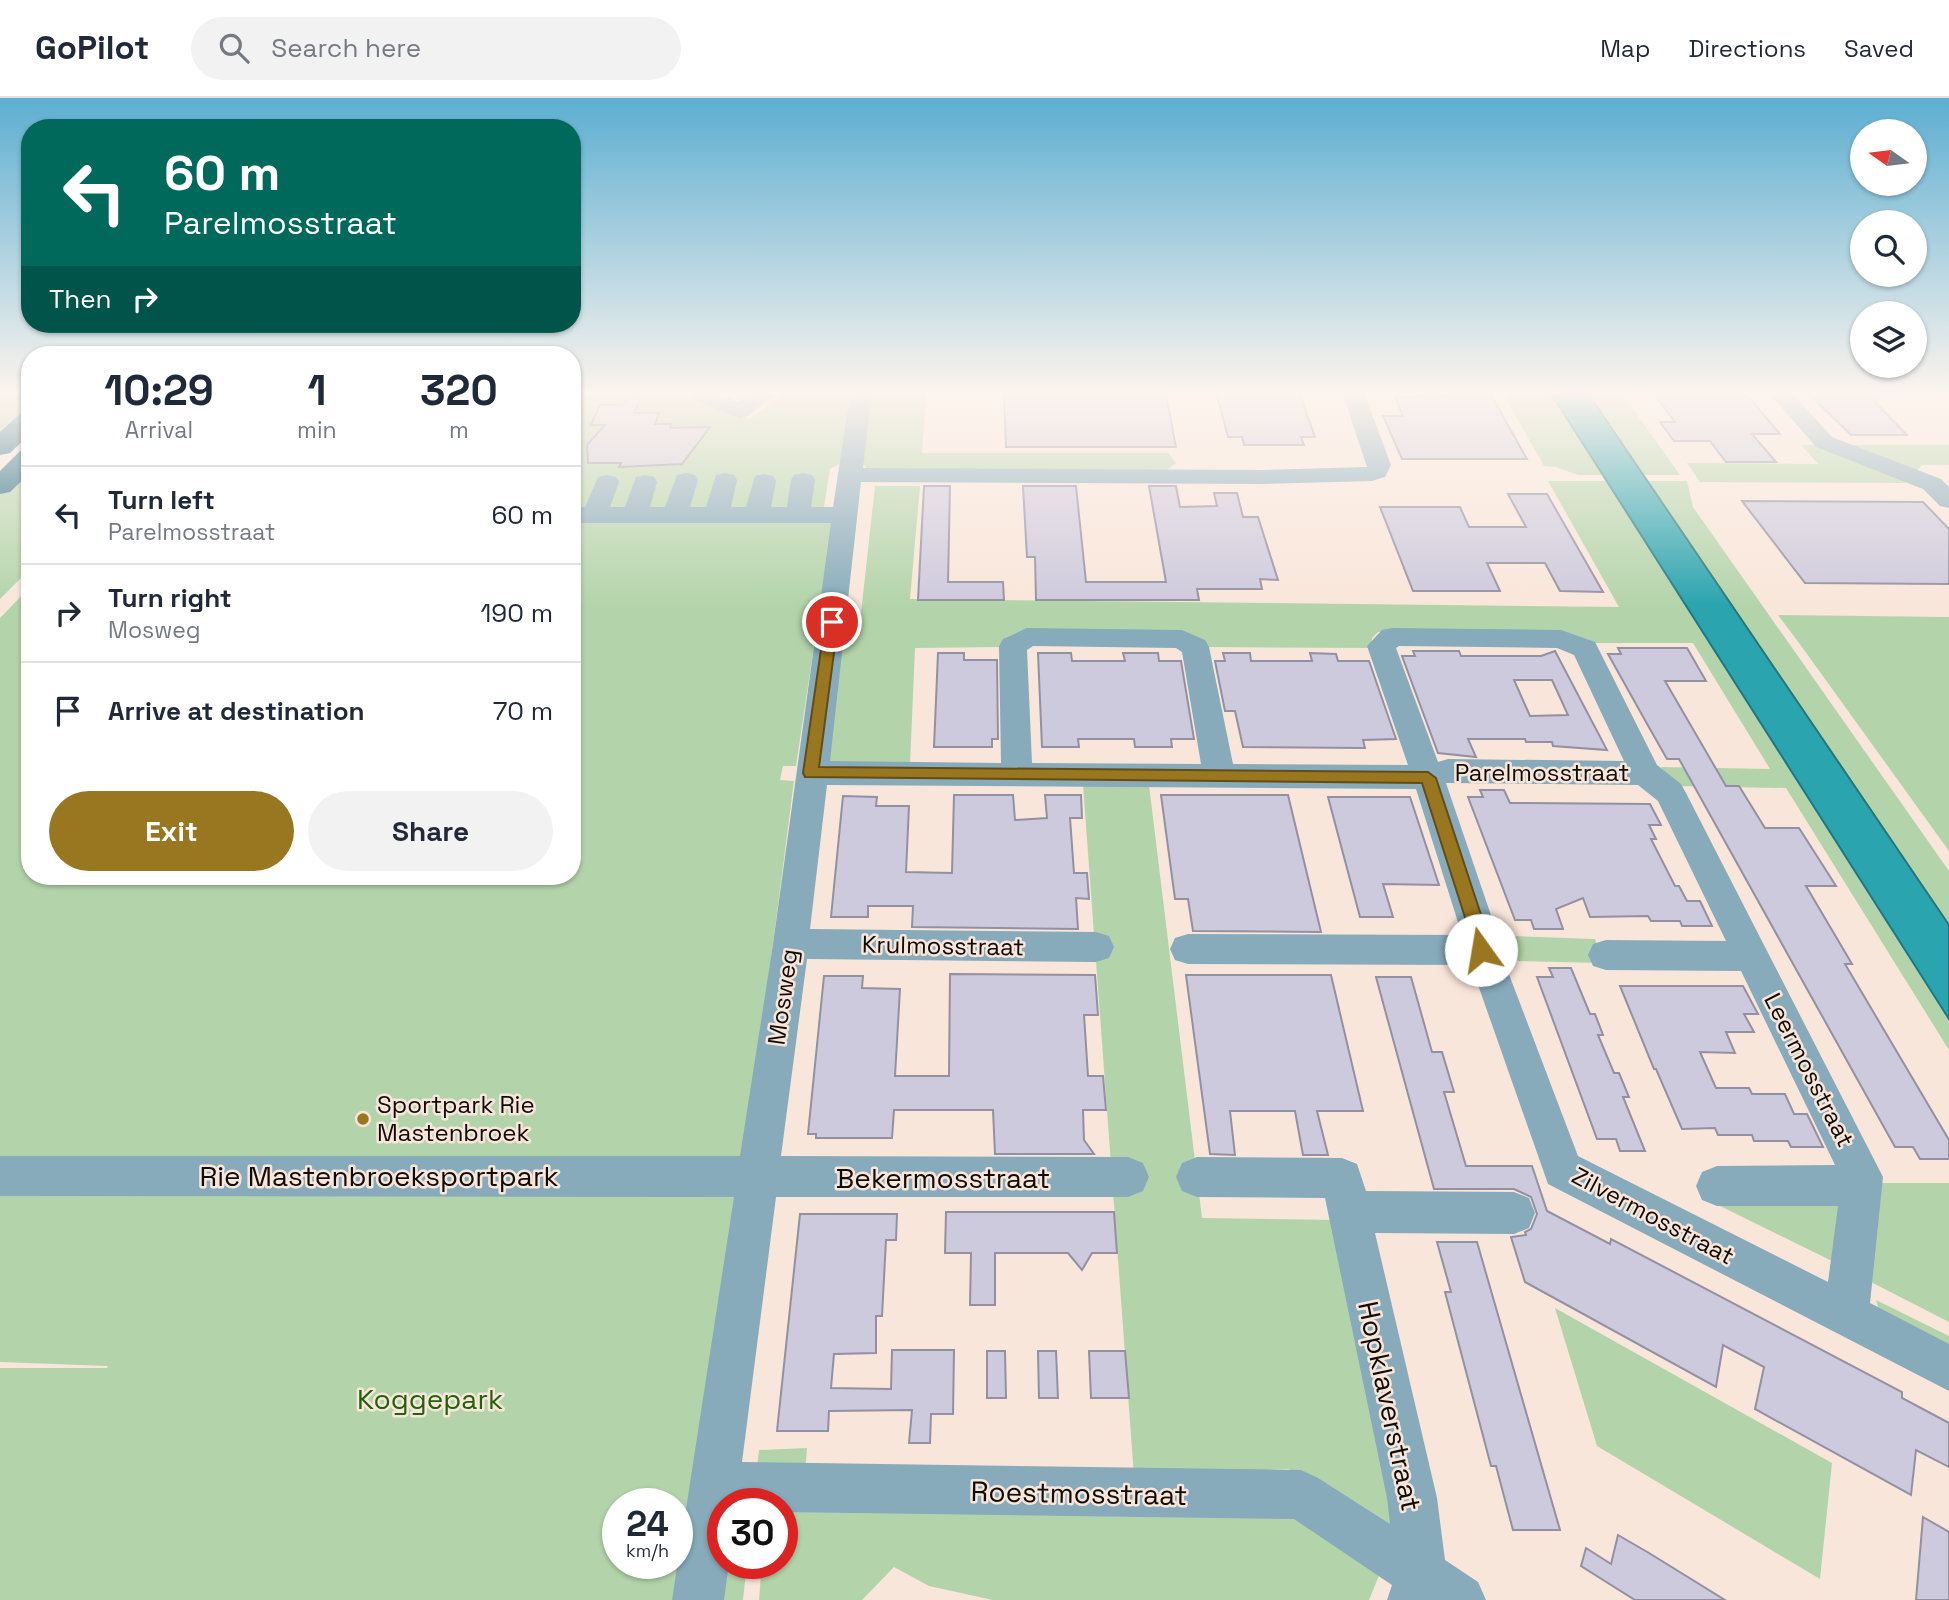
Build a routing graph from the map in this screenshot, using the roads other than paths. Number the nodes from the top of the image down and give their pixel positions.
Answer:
1 (851, 465) edge
2 (1379, 465) edge
3 (1883, 465) edge
4 (21, 466) edge
5 (850, 474) junction
6 (685, 480) dead end
7 (725, 480) dead end
8 (803, 480) dead end
9 (764, 481) dead end
10 (607, 482) dead end
11 (645, 482) dead end
12 (0, 486) edge
13 (1949, 501) edge
14 (758, 514) junction
15 (798, 514) junction
16 (845, 514) junction
17 (584, 515) edge
18 (635, 515) junction
19 (675, 515) junction
20 (717, 515) junction
21 (1392, 637) joint
22 (811, 773) junction
23 (1017, 773) junction
24 (1645, 773) junction
25 (1219, 775) junction
26 (1428, 778) junction
27 (790, 944) junction
28 (1096, 947) dead end
29 (1188, 949) dead end
30 (1481, 950) junction
31 (1606, 955) dead end
32 (1752, 957) junction
33 (0, 1176) edge
34 (1128, 1177) dead end
35 (1197, 1177) dead end
36 (757, 1178) junction
37 (1717, 1185) dead end
38 (1861, 1185) junction
39 (1349, 1212) junction
40 (1514, 1213) dead end
41 (1846, 1316) junction
42 (1949, 1368) edge
43 (713, 1486) junction
44 (1431, 1592) edge
45 (698, 1600) edge

1 - 5 street, Mosweg
2 - 5 street
3 - 13 street
4 - 12 highway
5 - 16 street, Mosweg
6 - 19 street
7 - 20 street
8 - 15 street
9 - 14 street
10 - 17 street
11 - 18 street
14 - 15 street
14 - 20 street
15 - 16 street
16 - 22 street, Mosweg
17 - 18 street
18 - 19 street
19 - 20 street
21 - 24 street, Leermosstraat
21 - 26 street, Zilvermosstraat
22 - 23 street, Parelmosstraat
22 - 27 street, Mosweg
23 - 25 street, Parelmosstraat
23 - 25 street
24 - 26 street, Parelmosstraat
24 - 32 street, Leermosstraat
25 - 26 street, Parelmosstraat
26 - 30 street, Zilvermosstraat
27 - 28 street, Krulmosstraat
27 - 36 street, Mosweg
29 - 30 street
30 - 41 street, Zilvermosstraat
31 - 32 street
32 - 38 street, Leermosstraat
33 - 36 street, Rie Mastenbroeksportpark
34 - 36 street, Bekermosstraat
35 - 39 street
36 - 43 street, Mosweg
37 - 38 street, Leermosstraat
38 - 41 street, Leermosstraat
39 - 40 street
39 - 44 street, Hopklaverstraat
41 - 42 street, Zilvermosstraat
43 - 44 street, Roestmosstraat
43 - 45 street, Mosweg

